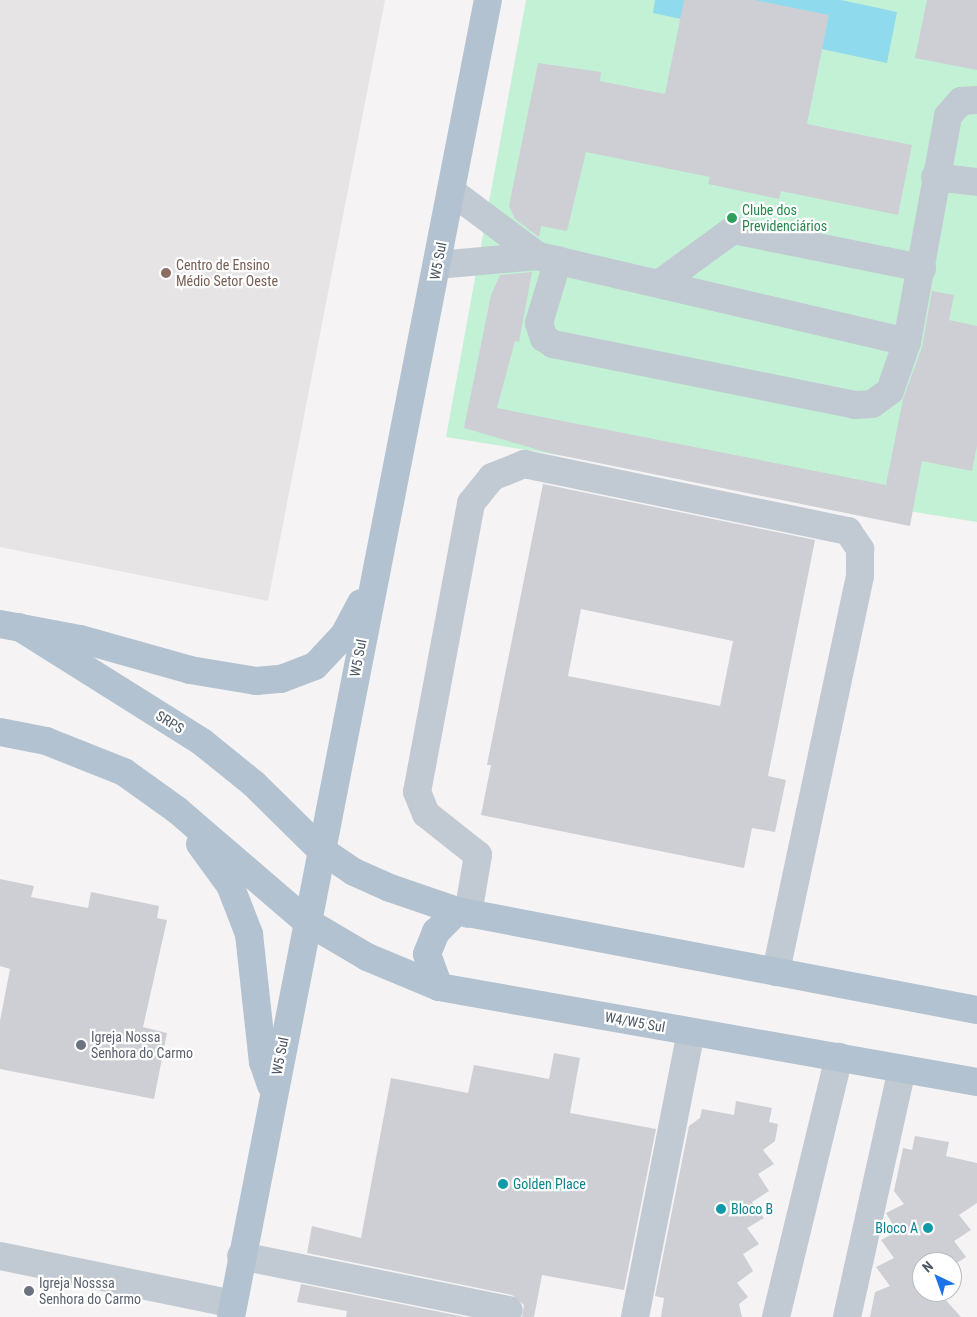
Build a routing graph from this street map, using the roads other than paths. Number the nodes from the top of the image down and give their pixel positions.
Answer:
1 (488, 0) edge
2 (977, 100) edge
3 (935, 177) junction
4 (977, 182) edge
5 (451, 191) junction
6 (548, 258) junction
7 (437, 265) junction
8 (922, 268) junction
9 (660, 283) junction
10 (907, 342) junction
11 (374, 577) junction
12 (10, 625) edge
13 (0, 732) edge
14 (177, 810) junction
15 (320, 849) junction
16 (462, 912) junction
17 (306, 921) junction
18 (776, 972) junction
19 (439, 987) junction
20 (977, 1010) edge
21 (691, 1032) junction
22 (839, 1057) junction
23 (902, 1069) junction
24 (977, 1082) edge
25 (273, 1091) junction
26 (0, 1256) edge
27 (242, 1256) junction
28 (232, 1310) edge
29 (509, 1310) dead end
30 (635, 1317) edge
31 (776, 1317) edge
32 (847, 1317) edge

1 - 5 main road, W5 Sul
2 - 3 lane
3 - 4 lane
3 - 8 lane
5 - 6 lane
5 - 7 main road, W5 Sul
6 - 7 lane
6 - 9 lane
6 - 10 lane
7 - 11 main road, W5 Sul
8 - 9 lane
8 - 10 lane
9 - 10 lane
11 - 12 main road
11 - 15 main road, W5 Sul
12 - 15 main road, SRPS
13 - 14 main road
14 - 17 main road
14 - 25 main road
15 - 16 main road
15 - 17 main road, W5 Sul
16 - 18 main road
16 - 18 lane
16 - 19 main road
17 - 19 main road, W4/W5 Sul
17 - 25 main road, W5 Sul
18 - 20 main road
19 - 21 main road, W4/W5 Sul
21 - 22 main road, W4/W5 Sul
21 - 30 lane
22 - 23 main road, W4/W5 Sul
22 - 31 lane
23 - 24 main road, W4/W5 Sul
23 - 32 lane
25 - 27 main road, W5 Sul
26 - 28 lane
27 - 28 main road, W5 Sul
27 - 29 lane

